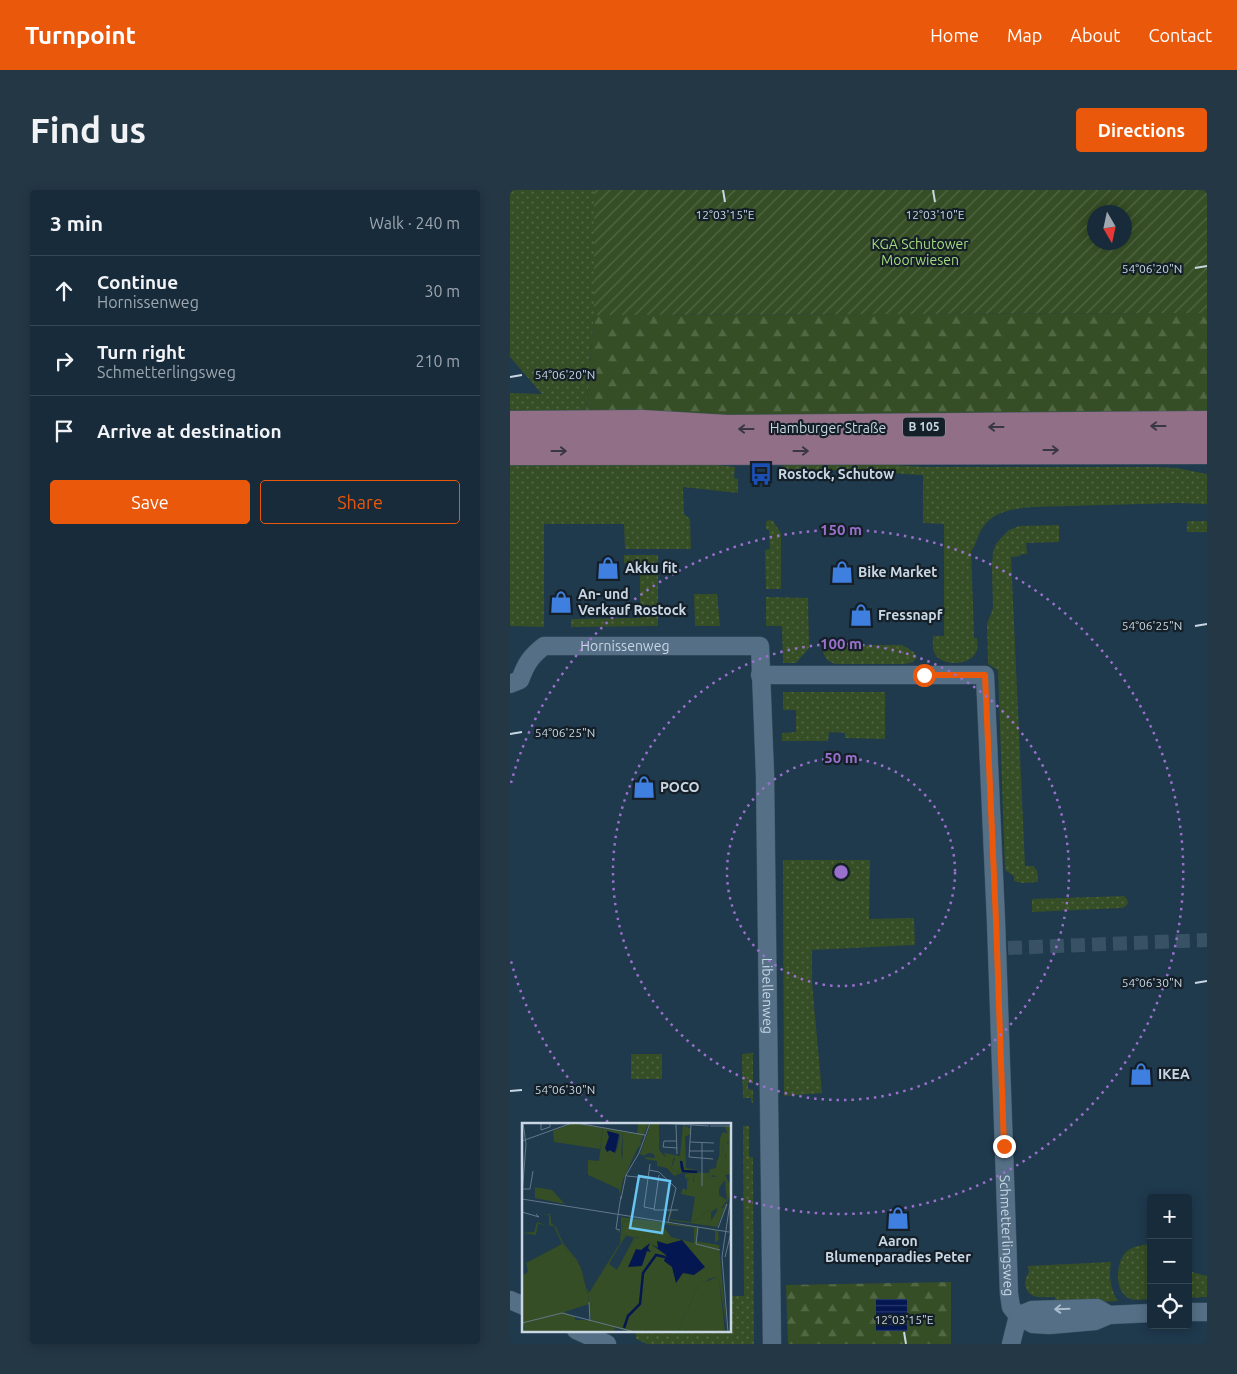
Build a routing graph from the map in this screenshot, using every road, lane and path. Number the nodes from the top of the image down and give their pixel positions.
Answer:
1 (510, 425) edge
2 (1207, 425) edge
3 (1207, 450) edge
4 (510, 451) edge
5 (760, 646) joint
6 (760, 675) junction
7 (510, 684) edge
8 (510, 1300) edge
9 (522, 1305) edge
10 (1192, 1312) edge
11 (1207, 1312) edge
12 (1147, 1313) edge
13 (1018, 1316) junction
14 (580, 1332) edge
15 (606, 1344) edge
16 (772, 1344) edge
17 (1011, 1344) edge

2 -> 1 main road, Hamburger Straße / B 105
4 -> 3 main road, Hamburger Straße / B 105
5 - 6 street, Libellenweg
5 - 7 street, Hornissenweg
6 - 13 street, Schmetterlingsweg
6 - 16 street, Libellenweg
8 - 9 street
10 - 11 street
12 - 13 street
13 - 17 street, Schmetterlingsweg
14 - 15 street

